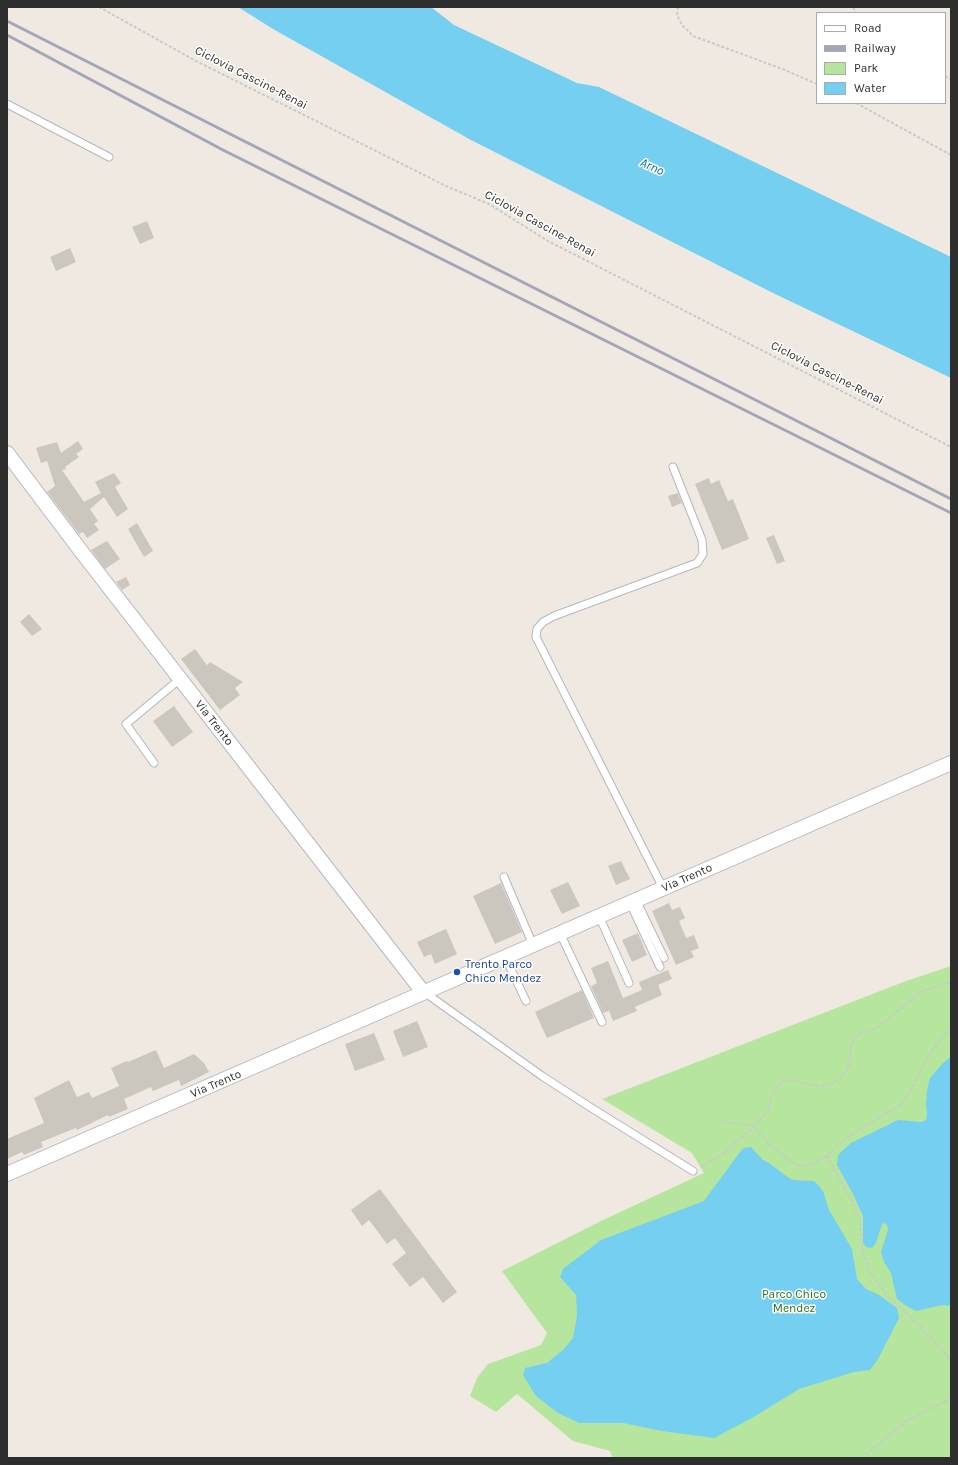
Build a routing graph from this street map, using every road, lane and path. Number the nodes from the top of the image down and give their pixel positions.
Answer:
1 (99, 7) edge
2 (678, 7) edge
3 (816, 84) edge
4 (7, 104) edge
5 (858, 104) edge
6 (951, 155) edge
7 (109, 157) dead end
8 (951, 446) edge
9 (7, 453) edge
10 (673, 467) dead end
11 (180, 679) junction
12 (154, 763) dead end
13 (951, 763) edge
14 (504, 877) dead end
15 (663, 888) junction
16 (633, 901) junction
17 (599, 916) junction
18 (560, 933) junction
19 (533, 945) junction
20 (505, 957) junction
21 (664, 958) dead end
22 (660, 967) dead end
23 (629, 983) dead end
24 (951, 983) edge
25 (424, 992) junction
26 (526, 1001) dead end
27 (602, 1022) dead end
28 (951, 1031) edge
29 (720, 1121) dead end
30 (754, 1126) junction
31 (827, 1156) junction
32 (693, 1171) joint
33 (7, 1174) edge
34 (951, 1360) edge
35 (951, 1398) edge
36 (862, 1458) edge

1 - 8 path, Ciclovia Cascine-Renai
2 - 3 path
4 - 7 lane
5 - 6 path
9 - 11 street, Via Trento
10 - 15 lane
11 - 12 lane
11 - 25 street, Via Trento
13 - 15 street, Via Trento
14 - 19 lane
15 - 16 street, Via Trento
16 - 17 street, Via Trento
16 - 21 lane
16 - 22 lane
17 - 18 street, Via Trento
17 - 23 lane
18 - 19 street, Via Trento
18 - 27 lane
19 - 20 street, Via Trento
20 - 25 street, Via Trento
20 - 26 lane
24 - 30 path
25 - 32 lane
25 - 33 street, Via Trento
28 - 31 path
29 - 30 path
30 - 31 path
30 - 32 path
31 - 34 path
35 - 36 path

